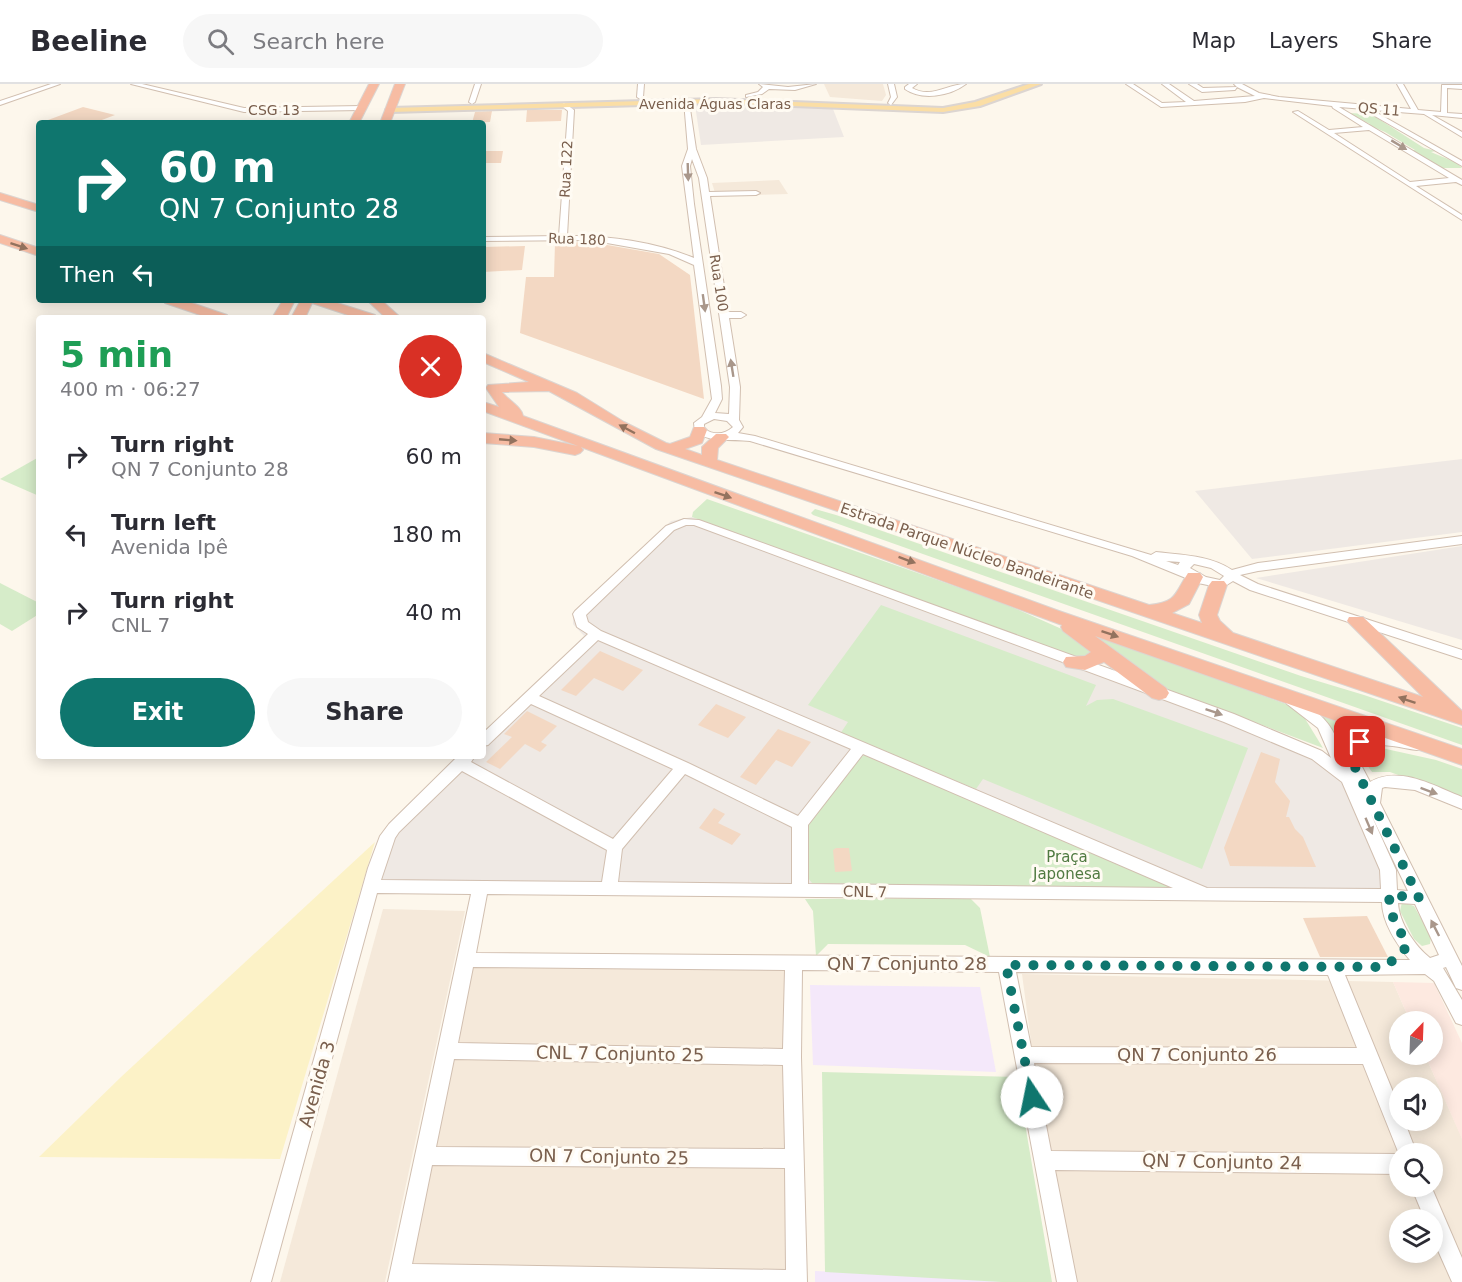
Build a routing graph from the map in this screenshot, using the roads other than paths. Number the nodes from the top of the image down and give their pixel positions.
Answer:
1 (57, 84) edge
2 (134, 84) edge
3 (143, 84) edge
4 (180, 84) edge
5 (374, 84) edge
6 (400, 84) edge
7 (478, 84) edge
8 (641, 84) edge
9 (813, 84) edge
10 (914, 84) edge
11 (963, 84) edge
12 (1011, 84) edge
13 (1037, 84) edge
14 (1129, 84) edge
15 (1165, 84) edge
16 (1192, 84) edge
17 (1400, 84) edge
18 (1233, 85) edge
19 (765, 86) edge
20 (892, 86) edge
21 (1462, 87) edge
22 (152, 88) junction
23 (907, 88) junction
24 (1202, 90) junction
25 (1443, 91) junction
26 (987, 92) junction
27 (1177, 92) junction
28 (171, 93) junction
29 (1462, 93) edge
30 (640, 97) junction
31 (1001, 97) junction
32 (1258, 98) junction
33 (746, 99) junction
34 (776, 100) junction
35 (472, 102) junction
36 (686, 102) junction
37 (0, 103) edge
38 (891, 104) junction
39 (1194, 104) junction
40 (1330, 104) junction
41 (564, 105) junction
42 (441, 106) junction
43 (949, 106) junction
44 (392, 107) junction
45 (362, 108) junction
46 (1367, 109) junction
47 (1342, 111) junction
48 (1296, 112) dead end
49 (1419, 112) junction
50 (1444, 114) junction
51 (1462, 116) edge
52 (356, 120) edge
53 (386, 120) edge
54 (1370, 128) junction
55 (1327, 132) junction
56 (1462, 135) edge
57 (692, 149) junction
58 (1462, 164) edge
59 (1439, 170) junction
60 (1462, 170) edge
61 (1460, 181) edge
62 (1408, 184) junction
63 (756, 193) dead end
64 (705, 194) junction
65 (0, 195) edge
66 (690, 204) junction
67 (706, 204) junction
68 (36, 208) edge
69 (1462, 218) edge
70 (563, 237) junction
71 (0, 239) edge
72 (486, 239) edge
73 (696, 248) junction
74 (36, 251) edge
75 (671, 252) junction
76 (697, 262) junction
77 (717, 273) junction
78 (700, 274) junction
79 (179, 303) edge
80 (324, 303) edge
81 (376, 303) edge
82 (213, 315) edge
83 (361, 315) edge
84 (390, 315) edge
85 (724, 315) junction
86 (741, 315) dead end
87 (486, 358) edge
88 (502, 363) junction
89 (488, 390) edge
90 (561, 390) junction
91 (486, 407) edge
92 (523, 420) junction
93 (703, 424) junction
94 (730, 430) junction
95 (486, 438) edge
96 (665, 448) junction
97 (709, 464) junction
98 (668, 476) junction
99 (830, 504) junction
100 (764, 509) junction
101 (820, 528) junction
102 (1462, 540) edge
103 (1208, 564) junction
104 (1258, 567) junction
105 (1190, 570) junction
106 (1226, 579) junction
107 (1143, 611) junction
108 (1053, 615) junction
109 (1356, 621) junction
110 (596, 634) junction
111 (1231, 640) junction
112 (1102, 651) junction
113 (1462, 655) edge
114 (1073, 662) junction
115 (1159, 693) junction
116 (1281, 693) junction
117 (529, 698) junction
118 (1458, 717) edge
119 (486, 738) edge
120 (861, 747) junction
121 (1432, 747) junction
122 (1462, 757) edge
123 (464, 760) edge
124 (682, 767) junction
125 (1349, 780) junction
126 (1462, 803) edge
127 (1374, 804) junction
128 (800, 824) junction
129 (615, 847) junction
130 (373, 886) junction
131 (480, 887) junction
132 (609, 889) junction
133 (800, 891) junction
134 (1206, 895) junction
135 (1419, 898) junction
136 (1390, 903) junction
137 (1407, 945) junction
138 (1450, 958) junction
139 (467, 960) junction
140 (794, 963) junction
141 (1006, 965) junction
142 (1429, 966) junction
143 (1383, 967) junction
144 (1334, 968) junction
145 (1462, 983) edge
146 (1462, 1017) edge
147 (448, 1051) junction
148 (1024, 1055) junction
149 (1369, 1056) junction
150 (792, 1057) junction
151 (1404, 1143) edge
152 (423, 1156) junction
153 (795, 1159) junction
154 (1044, 1160) junction
155 (1389, 1164) edge
156 (1427, 1197) edge
157 (398, 1278) edge
158 (797, 1281) edge
159 (261, 1282) edge
160 (1067, 1282) edge
161 (1462, 1282) edge

1 - 37 street
2 - 22 street
3 - 22 street
4 - 28 street
5 - 45 highway
6 - 44 highway
7 - 35 street
8 - 30 street
9 - 19 street
10 - 23 street
11 - 23 street
12 - 26 main road, Avenida Águas Claras
13 - 31 main road, Avenida Águas Claras
14 - 39 street
15 - 27 street
16 - 24 street
17 - 49 street
18 - 24 street
18 - 32 street
19 - 33 street
20 - 23 street
20 - 38 street
21 - 25 street
22 - 28 street, CSG 13
24 - 27 street
25 - 29 street
25 - 50 street
26 - 31 main road
26 - 43 main road, Avenida Águas Claras
27 - 39 street
28 - 45 street, CSG 13
30 - 33 main road, Avenida Águas Claras
30 - 35 main road, Avenida Águas Claras
31 - 43 main road, Avenida Águas Claras
32 - 39 street
32 - 40 street, QS 11
33 - 34 main road, Avenida Águas Claras
33 - 36 main road, Avenida Águas Claras
34 - 38 main road, Avenida Águas Claras
34 - 43 main road, Avenida Águas Claras
35 - 42 main road, Avenida Águas Claras
36 - 41 main road, Avenida Águas Claras
36 - 57 street, Rua 100
38 - 43 main road, Avenida Águas Claras
40 - 46 street, QS 11
40 - 47 street
41 - 42 main road, Avenida Águas Claras
41 - 70 street, Rua 122
42 - 44 main road, Avenida Águas Claras
44 - 53 highway
45 - 52 highway
46 - 47 street
46 - 49 street, QS 11
46 - 58 street
47 - 54 street
48 - 55 street
49 - 50 street, QS 11
49 - 56 street
50 - 51 street, QS 11
54 - 55 street
54 -> 59 street
55 - 62 street
57 - 64 street, Rua 100
57 -> 66 street, Rua 100
59 - 60 street
59 - 61 street
61 - 62 street
62 - 69 street
63 - 64 street
64 - 67 street, Rua 100
65 - 68 highway
66 - 67 street
66 - 73 street, Rua 100
67 - 77 street, Rua 100
70 - 72 street, Rua 180
70 - 75 street, Rua 180
71 -> 74 highway
73 - 75 street, Rua 180
73 - 76 street, Rua 100
75 - 76 street, Rua 180
76 - 78 street, Rua 100
77 - 78 street
77 - 85 street, Rua 100
78 -> 93 street, Rua 100
79 - 82 highway
80 - 83 highway
81 - 84 highway
85 - 86 street
94 -> 85 street, Rua 100
87 - 88 highway, Estrada Parque Núcleo Bandeirante
88 - 89 highway
88 - 90 highway, Estrada Parque Núcleo Bandeirante
89 - 90 highway
89 - 92 highway
96 -> 90 highway, Estrada Parque Núcleo Bandeirante
91 - 92 highway, Estrada Parque Núcleo Bandeirante
92 - 98 highway, Estrada Parque Núcleo Bandeirante
93 - 94 street
93 - 94 street
93 - 96 highway
94 - 97 highway
94 - 105 street
95 -> 98 highway
96 - 97 highway, Estrada Parque Núcleo Bandeirante
96 - 100 highway
97 - 99 highway, Estrada Parque Núcleo Bandeirante
98 -> 100 highway, Estrada Parque Núcleo Bandeirante
99 - 101 highway
99 - 107 highway, Estrada Parque Núcleo Bandeirante
100 - 101 highway, Estrada Parque Núcleo Bandeirante
101 -> 108 highway, Estrada Parque Núcleo Bandeirante
102 - 104 street
103 - 104 street
103 - 105 street
103 - 106 street
104 - 106 street
105 - 106 street
105 - 107 highway
106 - 109 street
106 - 111 highway
107 - 111 highway, Estrada Parque Núcleo Bandeirante
108 - 112 highway
108 -> 116 highway, Estrada Parque Núcleo Bandeirante
109 - 113 street
109 - 118 highway
110 - 114 street
110 - 117 street
110 - 120 street
118 -> 111 highway, Estrada Parque Núcleo Bandeirante
112 - 114 highway
112 - 115 highway
114 - 115 street
115 -> 125 street
116 - 121 highway, Estrada Parque Núcleo Bandeirante
116 - 125 street
117 - 119 street
117 - 124 street
120 - 128 street
120 - 134 street
121 - 122 highway, Estrada Parque Núcleo Bandeirante
121 - 127 street
123 - 129 street
123 - 130 street, Avenida 3
124 - 128 street
124 - 129 street
125 -> 136 street
127 -> 126 street
127 - 135 street
128 - 133 street
129 - 132 street
130 - 131 street, CNL 7
130 - 159 street, Avenida 3
131 - 132 street, CNL 7
131 - 139 street
132 - 133 street, CNL 7
133 - 134 street, CNL 7
134 - 136 street, CNL 7
135 - 136 street, CNL 7
138 -> 135 street
136 - 137 street
137 - 142 street
137 - 143 street
138 - 142 street, QN 7 Conjunto 28
138 - 145 street
139 - 140 street, QN 7 Conjunto 28
139 - 147 street
140 - 141 street, QN 7 Conjunto 28
140 - 150 street
141 - 144 street, QN 7 Conjunto 28
141 - 148 street
142 - 143 street, QN 7 Conjunto 28
142 - 146 street
143 - 144 street, QN 7 Conjunto 28
144 - 149 street
147 - 150 street, CNL 7 Conjunto 25
147 - 152 street
148 - 149 street, QN 7 Conjunto 26
148 - 154 street
149 - 151 street
150 - 153 street
152 - 153 street, ON 7 Conjunto 25
152 - 157 street
153 - 158 street
154 - 155 street, QN 7 Conjunto 24
154 - 160 street
156 - 161 street
157 - 158 street

